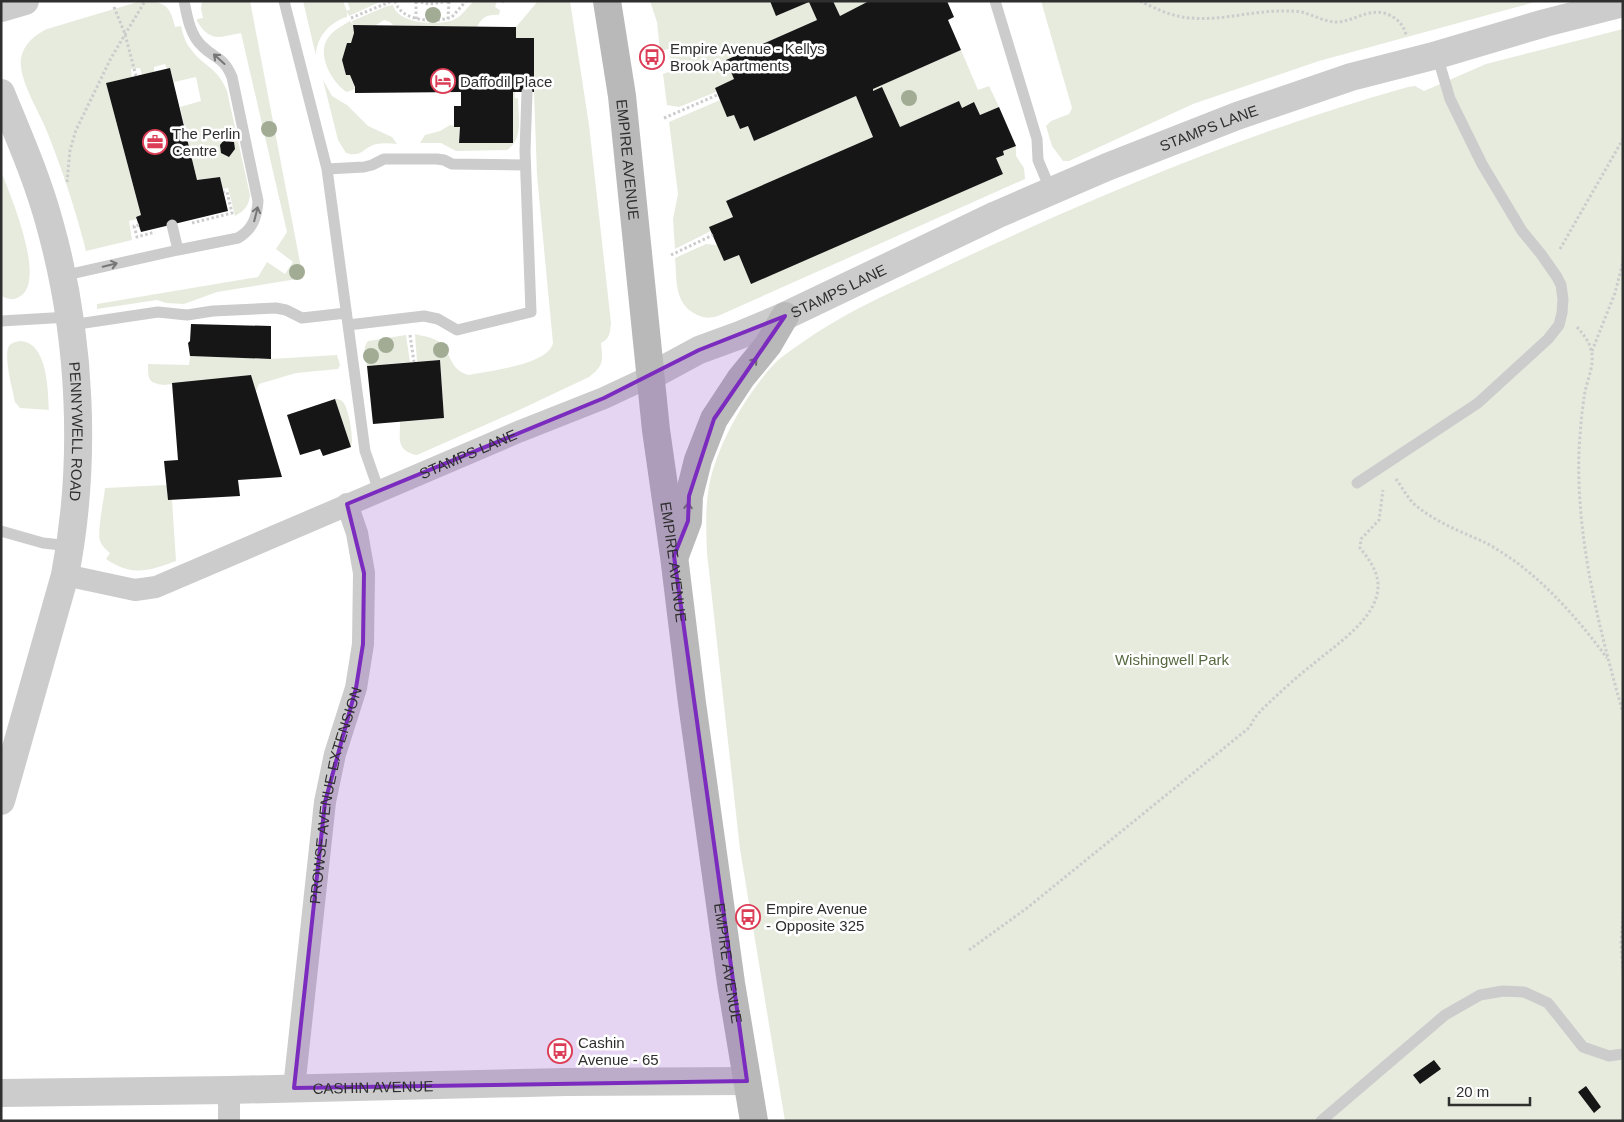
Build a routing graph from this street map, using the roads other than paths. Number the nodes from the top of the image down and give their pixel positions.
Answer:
1 (25, 1) edge
2 (184, 1) edge
3 (284, 1) edge
4 (606, 1) edge
5 (996, 1) edge
6 (1623, 3) edge
7 (1, 8) edge
8 (1437, 55) junction
9 (527, 92) dead end
10 (1, 93) edge
11 (526, 166) junction
12 (327, 169) junction
13 (1052, 191) junction
14 (167, 228) road end
15 (178, 250) junction
16 (62, 276) junction
17 (346, 313) junction
18 (785, 316) junction
19 (1, 321) edge
20 (70, 321) junction
21 (348, 325) junction
22 (651, 376) junction
23 (1357, 483) dead end
24 (379, 491) junction
25 (347, 504) junction
26 (1, 531) edge
27 (70, 546) junction
28 (674, 556) junction
29 (65, 575) junction
30 (1, 801) edge
31 (1623, 1054) edge
32 (747, 1080) junction
33 (294, 1088) junction
34 (229, 1090) junction
35 (1, 1093) edge
36 (229, 1121) edge
37 (754, 1121) edge
38 (1321, 1121) edge

1 - 7 street
15 -> 2 lane
3 - 12 lane
4 - 22 main road, EMPIRE AVENUE
5 - 13 lane
6 - 8 street, STAMPS LANE
8 - 13 street, STAMPS LANE
8 - 23 lane
9 - 11 lane
10 - 16 street, PENNYWELL ROAD
11 - 12 lane
11 - 21 lane
12 - 17 lane
13 - 18 street, STAMPS LANE
14 - 15 lane
16 -> 15 lane
16 - 20 street, PENNYWELL ROAD
17 - 20 lane
17 - 21 lane
18 - 22 street, STAMPS LANE
28 -> 18 main road
19 - 20 lane
20 - 27 street, PENNYWELL ROAD
21 - 24 lane
22 - 24 street, STAMPS LANE
22 - 28 main road, EMPIRE AVENUE
24 - 25 street, STAMPS LANE
25 - 29 street, STAMPS LANE
25 - 33 street, PROWSE AVENUE EXTENSION
26 - 27 lane
27 - 29 street, PENNYWELL ROAD
28 - 32 main road, EMPIRE AVENUE
29 - 30 street, PENNYWELL ROAD
31 - 38 lane
32 - 33 street, CASHIN AVENUE
32 - 37 main road, EMPIRE AVENUE
33 - 34 street, CASHIN AVENUE
34 - 35 street, CASHIN AVENUE
34 - 36 street

